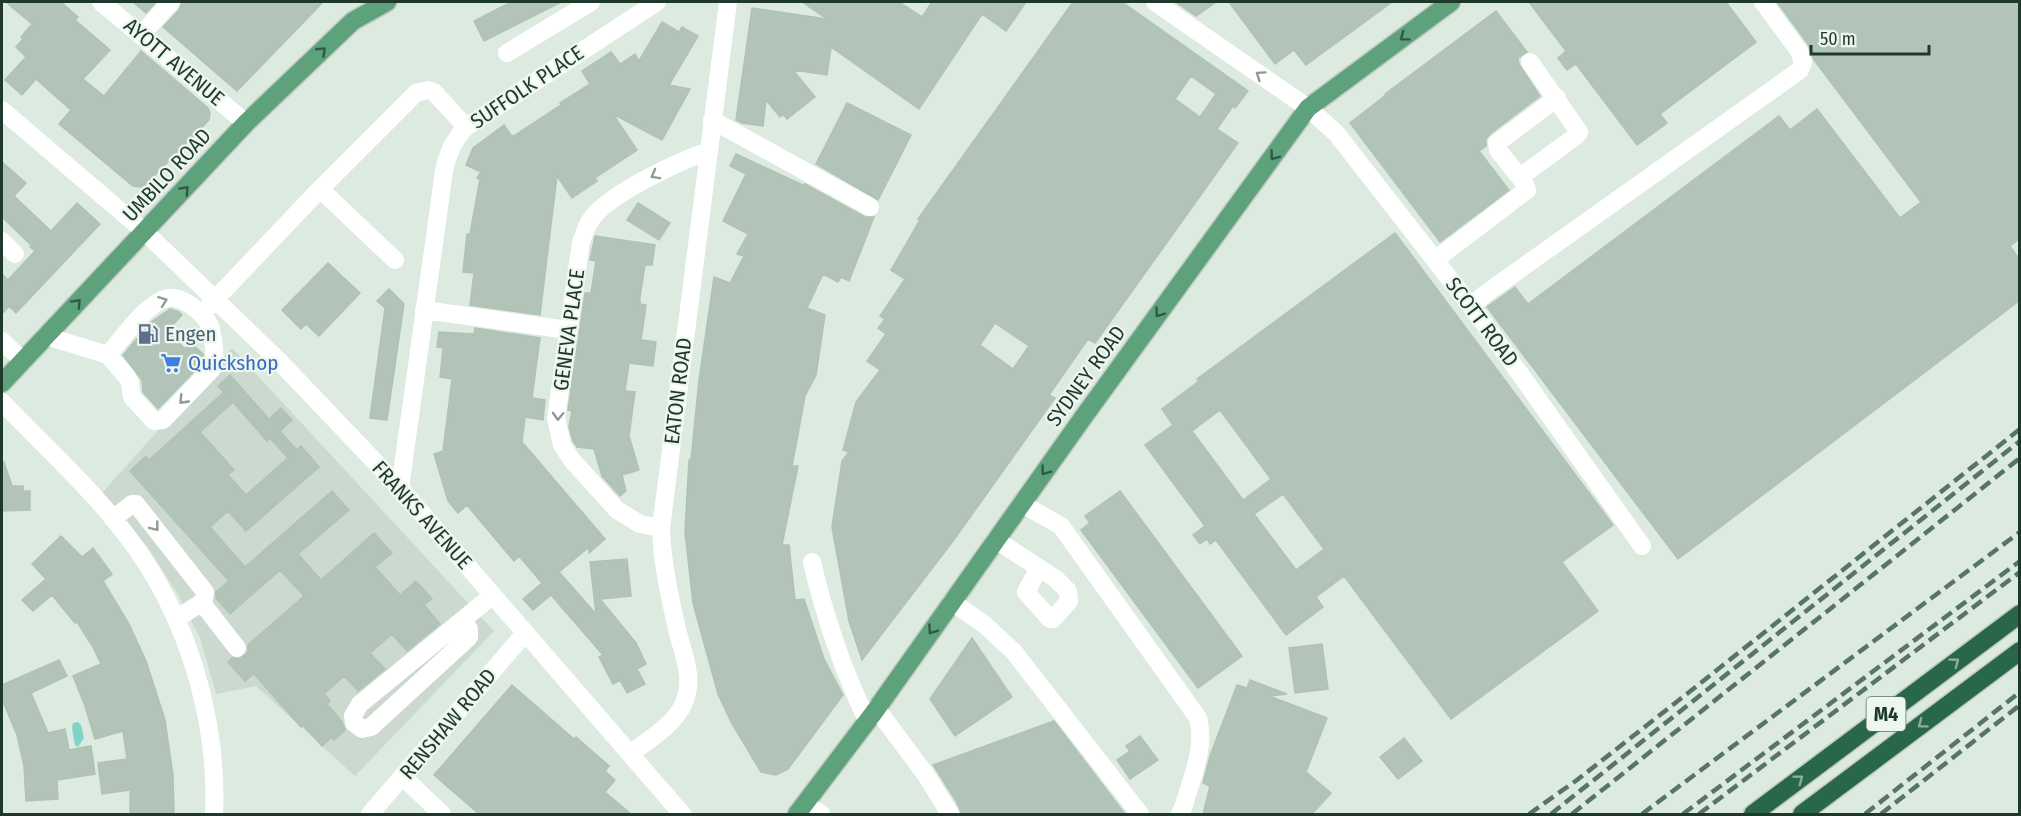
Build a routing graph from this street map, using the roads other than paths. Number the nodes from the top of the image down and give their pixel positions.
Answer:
1 (101, 2) edge
2 (171, 2) edge
3 (370, 2) edge
4 (387, 2) edge
5 (591, 2) edge
6 (657, 2) edge
7 (728, 2) edge
8 (1155, 2) edge
9 (1451, 2) edge
10 (1763, 2) edge
11 (353, 21) junction
12 (141, 35) junction
13 (507, 53) dead end
14 (1530, 62) dead end
15 (1557, 99) junction
16 (1308, 108) junction
17 (2, 110) edge
18 (712, 120) junction
19 (246, 123) junction
20 (466, 127) junction
21 (708, 151) junction
22 (1520, 177) junction
23 (320, 189) junction
24 (870, 207) dead end
25 (145, 232) junction
26 (2, 241) edge
27 (15, 254) dead end
28 (395, 260) dead end
29 (1435, 260) junction
30 (215, 300) junction
31 (1471, 306) junction
32 (424, 310) junction
33 (201, 315) junction
34 (568, 330) junction
35 (46, 336) junction
36 (2, 341) edge
37 (108, 355) junction
38 (23, 361) junction
39 (2, 383) edge
40 (2, 402) edge
41 (400, 488) junction
42 (1022, 504) junction
43 (113, 519) junction
44 (661, 528) junction
45 (996, 540) junction
46 (1642, 546) dead end
47 (812, 562) dead end
48 (1040, 568) dead end
49 (492, 595) junction
50 (952, 602) junction
51 (202, 603) junction
52 (2019, 614) edge
53 (176, 619) junction
54 (462, 620) junction
55 (525, 633) junction
56 (237, 648) dead end
57 (2019, 651) edge
58 (872, 714) junction
59 (630, 754) junction
60 (403, 777) junction
61 (801, 809) edge
62 (214, 814) edge
63 (370, 814) edge
64 (442, 814) edge
65 (682, 814) edge
66 (821, 814) edge
67 (950, 814) edge
68 (1140, 814) edge
69 (1180, 814) edge
70 (1753, 814) edge
71 (1802, 814) edge

1 - 12 street, AYOTT AVENUE
2 - 12 street
3 - 11 street, UMBILO ROAD
4 - 11 main road
5 - 13 street
6 - 20 street, SUFFOLK PLACE
7 - 18 street, EATON ROAD
16 -> 8 street, SCOTT ROAD
9 -> 16 main road, SYDNEY ROAD
10 - 31 street
19 -> 11 main road, UMBILO ROAD
12 - 19 street, AYOTT AVENUE
14 - 15 street
15 - 22 street
15 - 22 street
16 - 29 street, SCOTT ROAD
16 -> 42 main road, SYDNEY ROAD
17 - 25 street, FRANKS AVENUE
18 - 21 street, EATON ROAD
18 - 24 street
25 -> 19 main road, UMBILO ROAD
20 - 23 street
20 - 32 street, SUFFOLK PLACE
21 -> 34 street, GENEVA PLACE
21 - 44 street, EATON ROAD
22 - 29 street
23 - 28 street
23 - 30 street
25 - 30 street, FRANKS AVENUE
35 -> 25 main road, UMBILO ROAD
26 - 27 street
29 - 31 street, SCOTT ROAD
30 - 33 street
30 - 41 street, FRANKS AVENUE
31 - 46 street, SCOTT ROAD
32 - 34 street
32 - 41 street, SUFFOLK PLACE
37 -> 33 street
33 -> 37 street
34 -> 44 street, GENEVA PLACE
35 - 37 street
35 - 38 main road, UMBILO ROAD
36 - 38 street
38 - 39 main road, UMBILO ROAD
40 - 43 street
41 - 49 street, FRANKS AVENUE
42 - 45 main road, SYDNEY ROAD
42 - 69 street
43 -> 51 street
43 - 53 street
44 - 59 street, EATON ROAD
45 - 48 street
45 - 50 main road, SYDNEY ROAD
47 - 58 street
49 - 54 street
49 - 55 street, FRANKS AVENUE
50 -> 58 main road, SYDNEY ROAD
50 - 68 street
51 - 53 street
51 - 56 street
70 -> 52 highway, M4
53 - 62 street
54 - 54 street
55 - 59 street, FRANKS AVENUE
55 - 60 street, RENSHAW ROAD
57 -> 71 highway, M4
58 - 61 main road, SYDNEY ROAD
58 - 67 street
59 - 65 street, FRANKS AVENUE
60 - 63 street, RENSHAW ROAD
60 - 64 street
61 - 66 street

